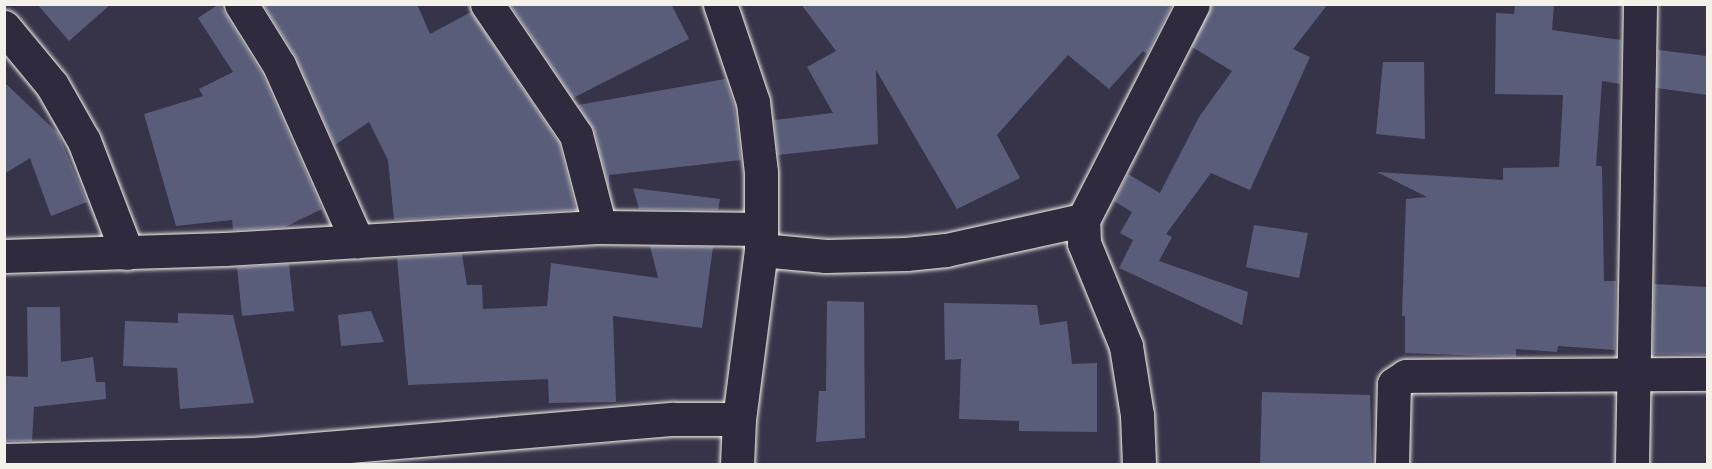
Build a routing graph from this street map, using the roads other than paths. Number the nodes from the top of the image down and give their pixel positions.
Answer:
1 (241, 4) edge
2 (488, 4) edge
3 (720, 4) edge
4 (1193, 4) edge
5 (1640, 4) edge
6 (4, 27) edge
7 (1083, 219) junction
8 (600, 227) junction
9 (761, 239) junction
10 (357, 241) junction
11 (127, 253) junction
12 (4, 256) edge
13 (1707, 374) edge
14 (1632, 376) junction
15 (739, 419) junction
16 (4, 460) edge
17 (737, 465) edge
18 (1139, 465) edge
19 (1392, 465) edge
20 (1632, 465) edge

1 - 10 street
2 - 8 street
3 - 9 street
4 - 7 street
5 - 14 street
6 - 11 street
7 - 9 street
7 - 18 street
8 - 9 street
8 - 10 street
9 - 15 street
10 - 11 street
11 - 12 street
13 - 14 street
14 - 19 street
14 - 20 street
15 - 16 street
15 - 17 street

